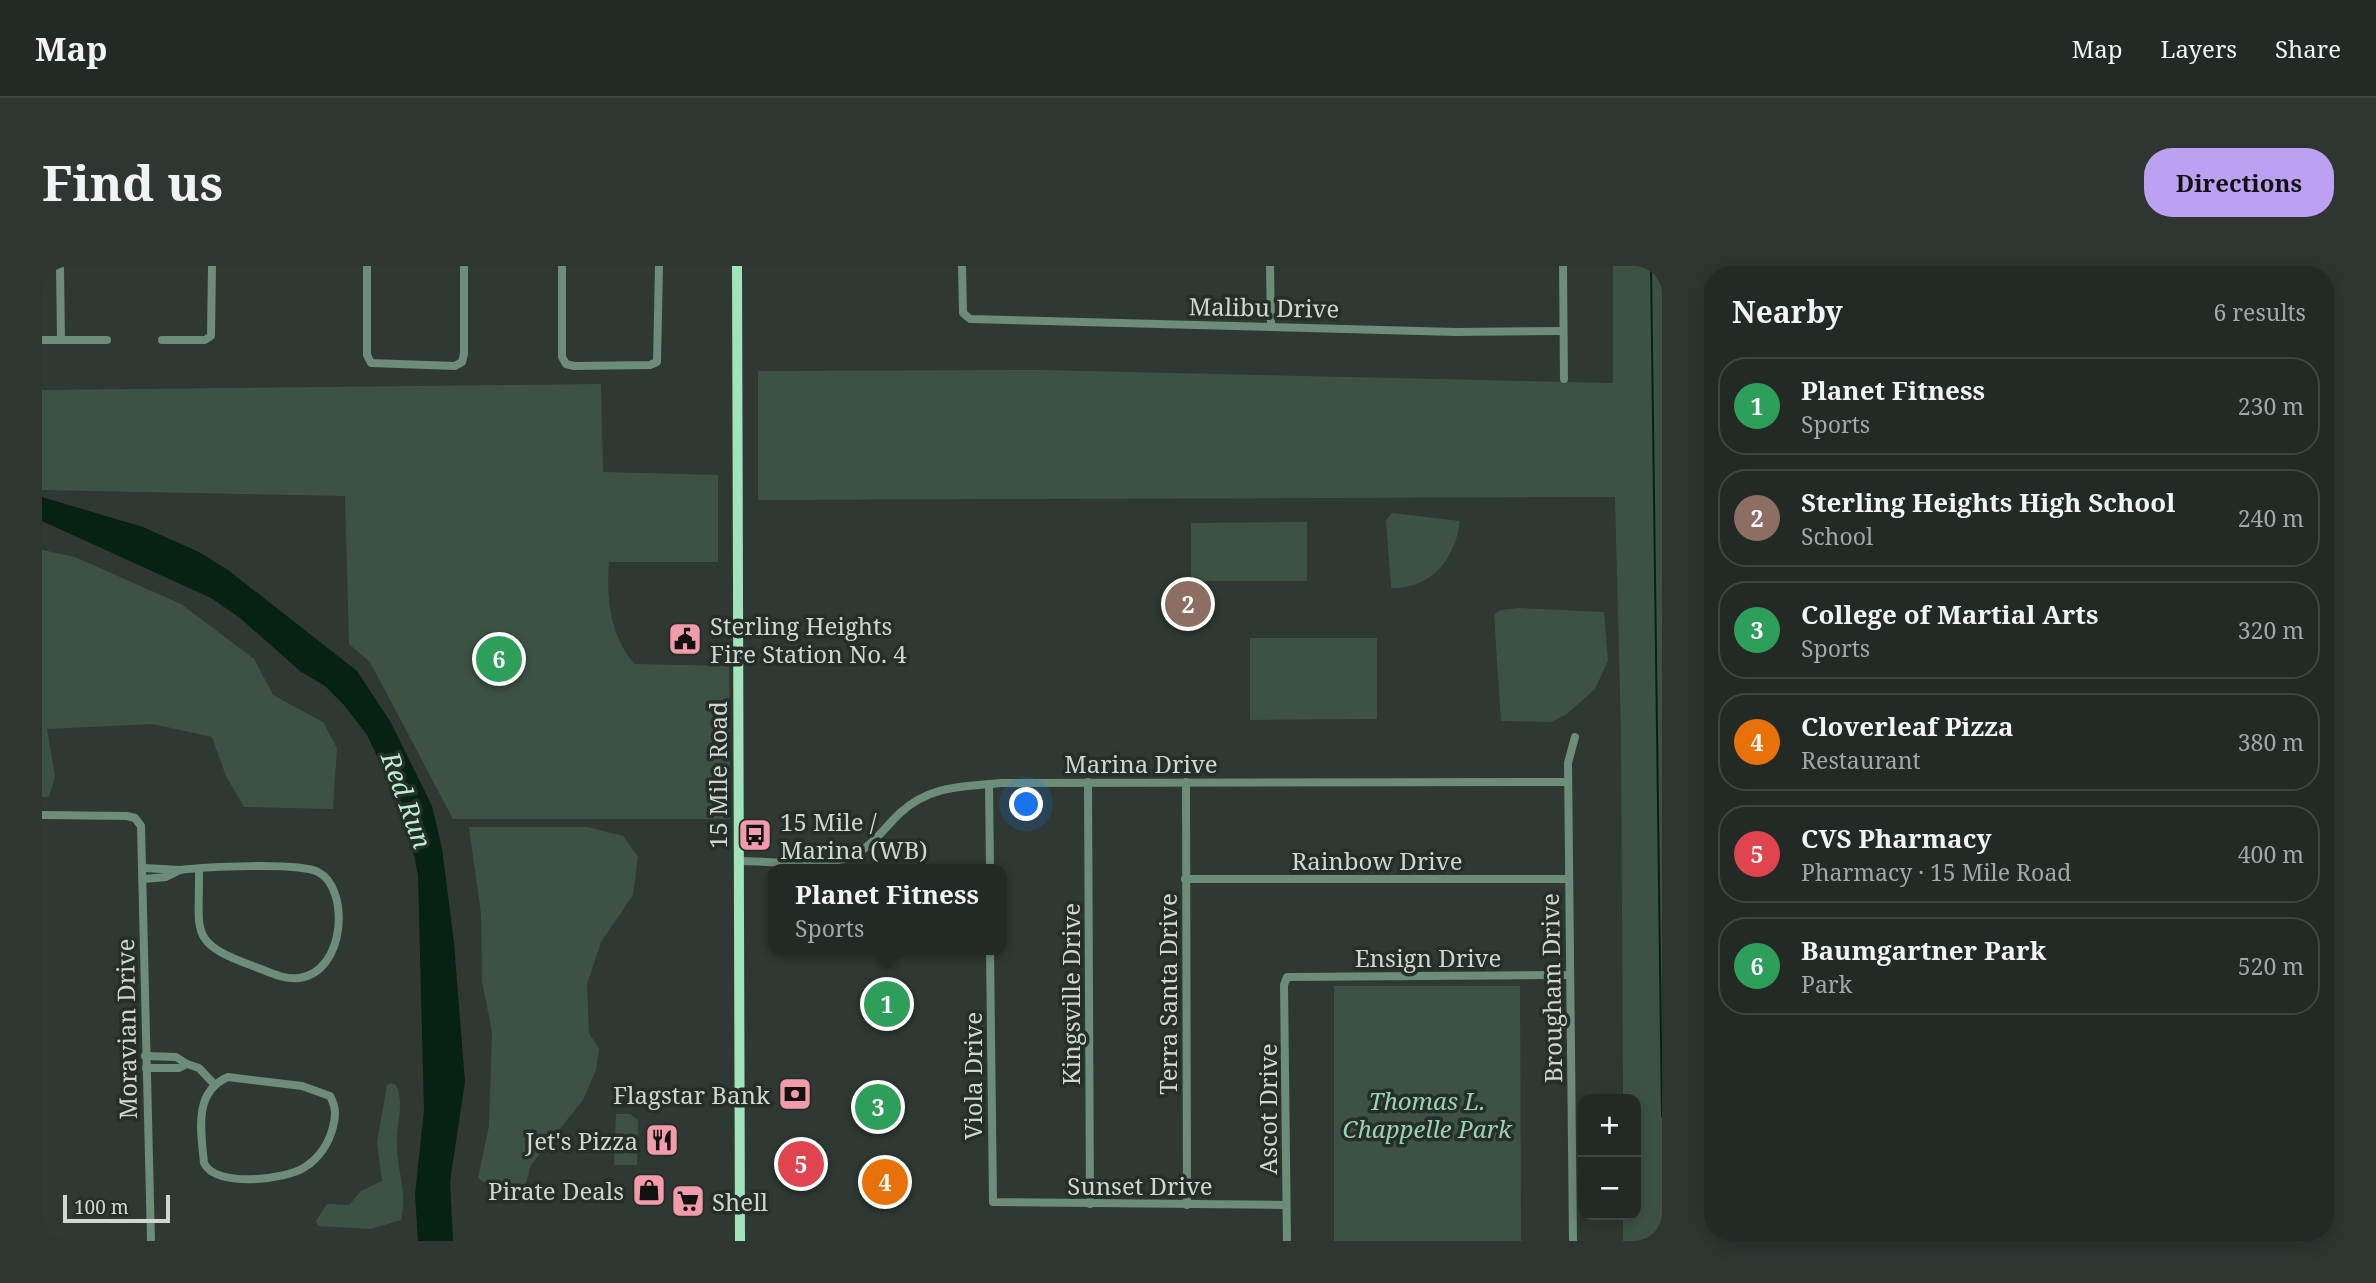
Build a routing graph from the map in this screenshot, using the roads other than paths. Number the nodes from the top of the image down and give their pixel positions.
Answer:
1 (60, 266) edge
2 (212, 266) edge
3 (367, 266) edge
4 (464, 266) edge
5 (562, 266) edge
6 (659, 266) edge
7 (737, 266) edge
8 (962, 266) edge
9 (1270, 266) edge
10 (1563, 266) edge
11 (1271, 327) junction
12 (1563, 331) junction
13 (42, 340) edge
14 (61, 340) junction
15 (107, 340) dead end
16 (162, 340) dead end
17 (1564, 379) dead end
18 (1576, 737) dead end
19 (1088, 782) junction
20 (1186, 782) junction
21 (1568, 782) junction
22 (989, 784) junction
23 (42, 815) edge
24 (739, 861) junction
25 (990, 864) edge
26 (144, 867) junction
27 (199, 869) junction
28 (180, 870) junction
29 (1569, 878) junction
30 (144, 879) junction
31 (1185, 879) junction
32 (990, 955) edge
33 (1570, 975) junction
34 (1287, 977) joint
35 (145, 1056) junction
36 (187, 1064) junction
37 (146, 1068) junction
38 (214, 1084) junction
39 (993, 1202) joint
40 (1090, 1204) junction
41 (1187, 1205) junction
42 (1286, 1205) junction
43 (151, 1241) edge
44 (740, 1241) edge
45 (1287, 1241) edge
46 (1573, 1241) edge

1 - 14 street
2 - 16 street
3 - 4 street
5 - 6 street
7 - 24 main road, 15 Mile Road
8 - 11 street, Malibu Drive
9 - 11 street
10 - 12 street
11 - 12 street, Malibu Drive
12 - 17 street
13 - 14 street
14 - 15 street
18 - 21 street, Brougham Drive
19 - 20 street, Marina Drive
19 - 22 street, Marina Drive
19 - 40 street, Kingsville Drive
20 - 21 street, Marina Drive
20 - 31 street, Terra Santa Drive
21 - 29 street, Brougham Drive
22 - 24 street, Marina Drive
22 - 25 street
23 - 26 street, Moravian Drive
24 - 44 main road, 15 Mile Road
26 - 28 street
26 - 30 street, Moravian Drive
27 - 27 street
27 - 28 street
28 - 30 street
29 - 31 street, Rainbow Drive
29 - 33 street, Brougham Drive
30 - 35 street, Moravian Drive
31 - 41 street, Terra Santa Drive
32 - 39 street, Viola Drive
33 - 34 street, Ensign Drive
33 - 46 street, Brougham Drive
34 - 42 street, Ascot Drive
35 - 36 street
35 - 37 street, Moravian Drive
36 - 37 street
36 - 38 street
37 - 43 street, Moravian Drive
38 - 38 street
39 - 40 street, Sunset Drive
40 - 41 street, Sunset Drive
41 - 42 street, Sunset Drive
42 - 45 street, Ascot Drive

